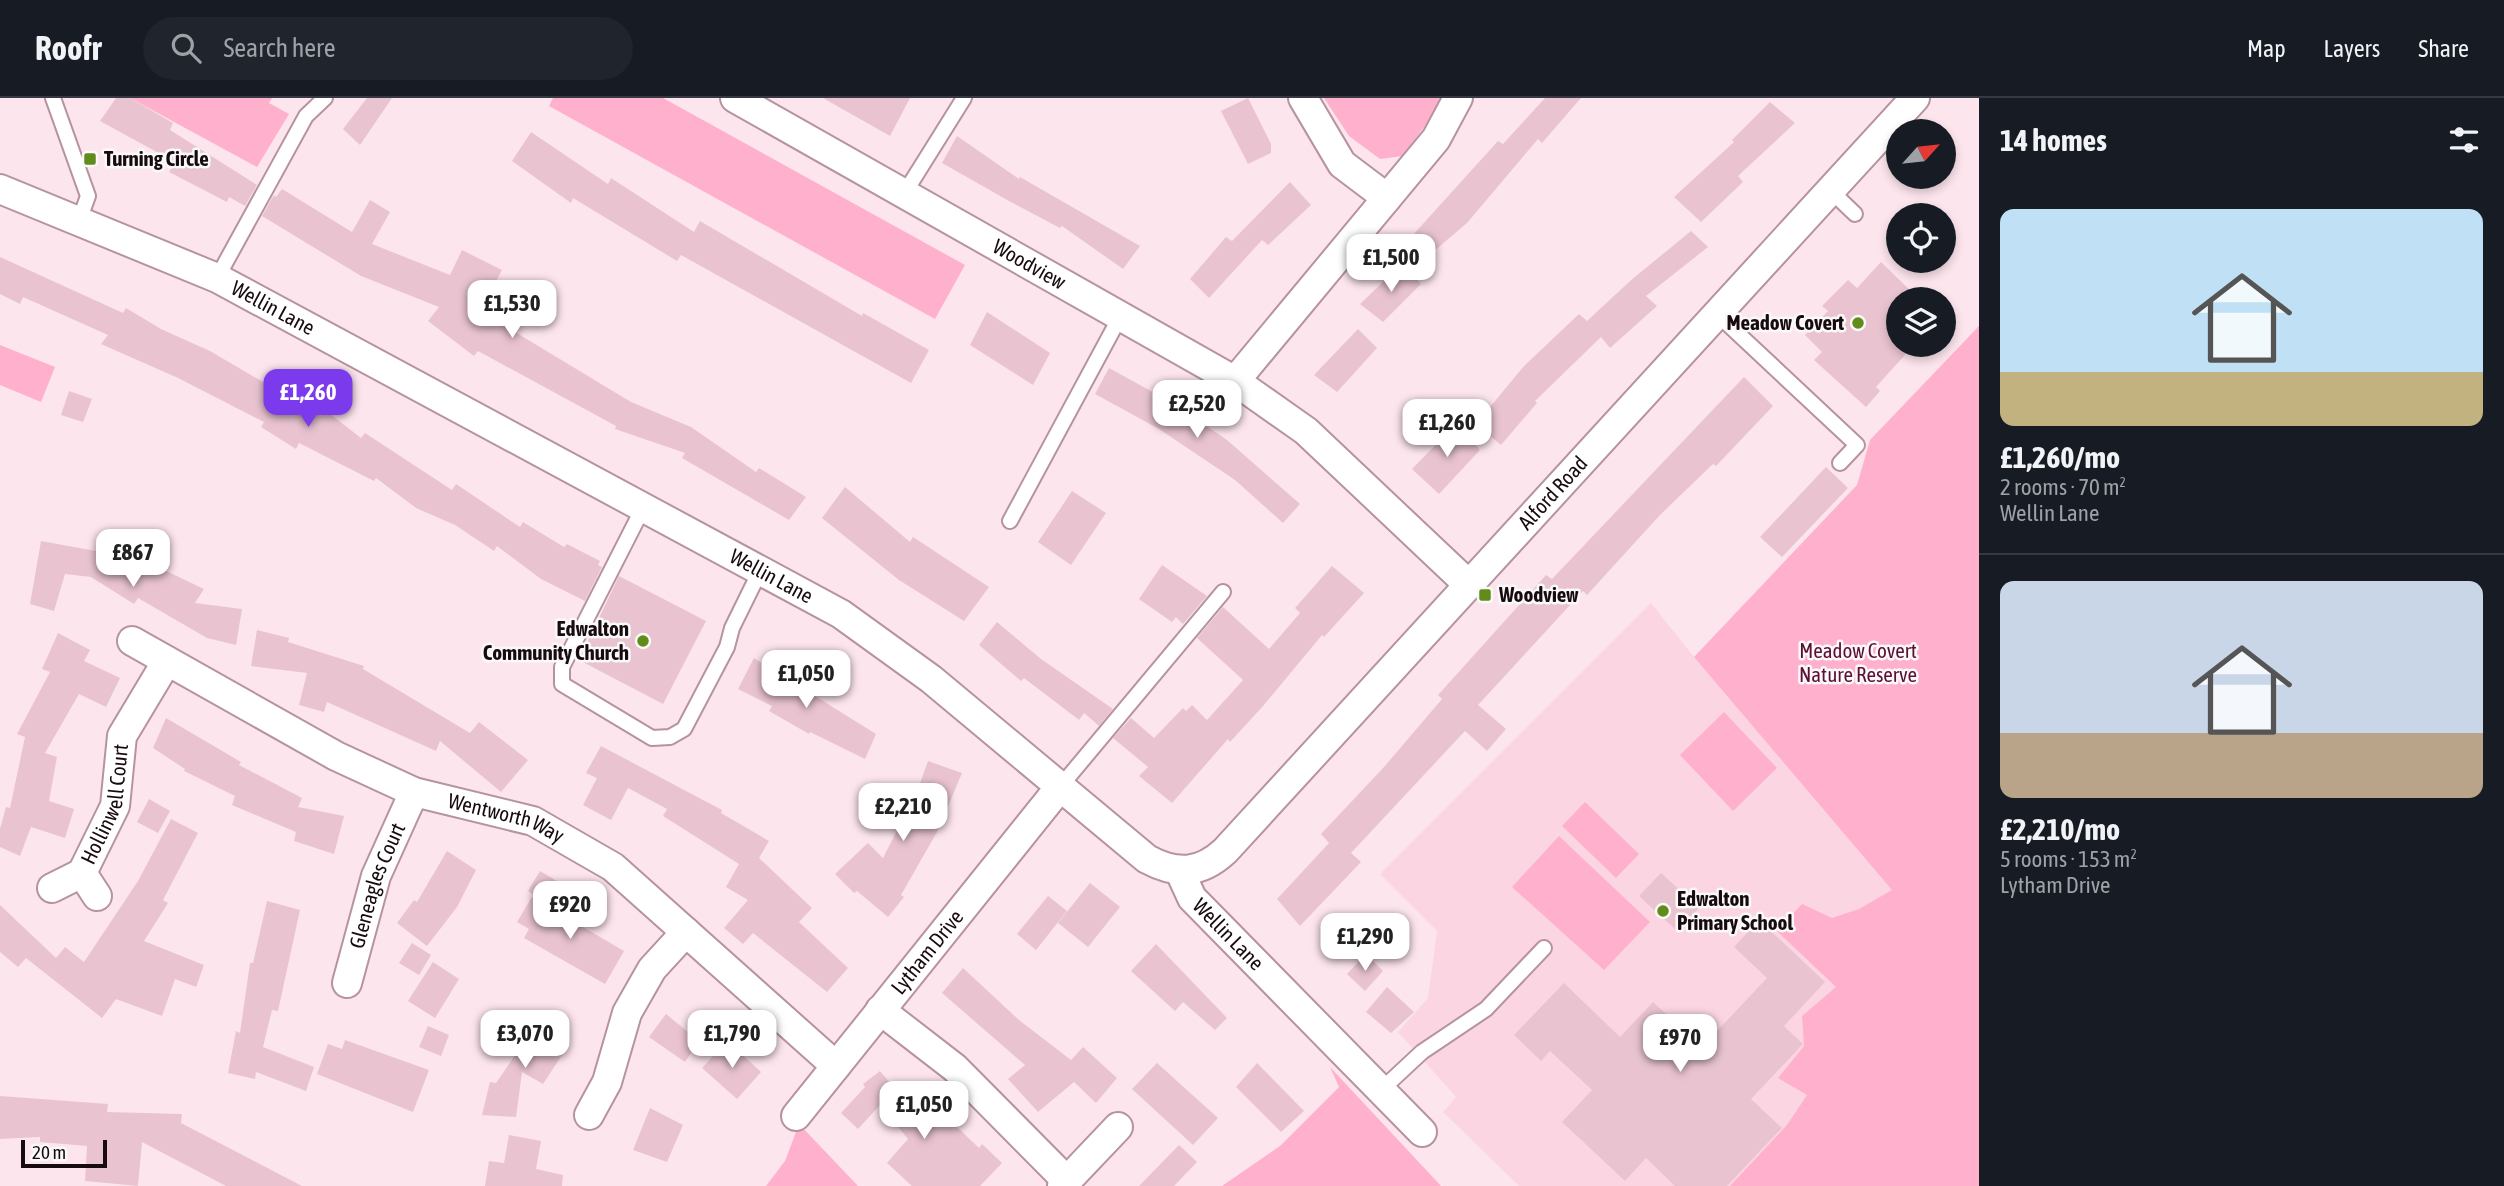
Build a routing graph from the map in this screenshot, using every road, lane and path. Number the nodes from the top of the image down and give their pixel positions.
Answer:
1 (53, 98) edge
2 (325, 98) edge
3 (964, 98) edge
4 (1303, 98) edge
5 (1459, 98) edge
6 (1915, 98) edge
7 (751, 102) edge
8 (0, 189) edge
9 (1830, 190) junction
10 (904, 194) junction
11 (1387, 198) junction
12 (1855, 214) dead end
13 (79, 221) junction
14 (217, 278) junction
15 (1717, 314) junction
16 (1121, 315) junction
17 (1235, 381) junction
18 (1840, 463) dead end
19 (643, 508) junction
20 (1010, 521) dead end
21 (760, 571) junction
22 (1469, 585) junction
23 (1223, 592) dead end
24 (132, 642) dead end
25 (167, 661) junction
26 (1060, 787) junction
27 (414, 792) junction
28 (1180, 872) junction
29 (52, 888) dead end
30 (686, 932) junction
31 (1544, 948) dead end
32 (347, 983) dead end
33 (880, 1010) junction
34 (836, 1066) junction
35 (1380, 1092) junction
36 (589, 1115) dead end
37 (796, 1116) dead end
38 (1118, 1127) dead end
39 (1422, 1132) dead end
40 (1065, 1183) edge

1 - 13 lane
2 - 14 lane
3 - 10 lane
4 - 11 street
5 - 11 street
6 - 9 street, Alford Road
7 - 10 street, Woodview
8 - 13 street, Wellin Lane
9 - 12 lane
9 - 15 street, Alford Road
10 - 16 street, Woodview
11 - 17 street
13 - 14 street, Wellin Lane
14 - 19 street, Wellin Lane
15 - 18 lane
15 - 22 street, Alford Road
16 - 17 street, Woodview
16 - 20 lane
17 - 22 street, Woodview
19 - 21 street, Wellin Lane
19 - 21 lane
21 - 26 street, Wellin Lane
22 - 28 street, Alford Road
23 - 26 lane
24 - 25 street, Wentworth Way
25 - 27 street, Wentworth Way
25 - 29 street, Hollinwell Court
26 - 28 street, Wellin Lane
26 - 33 street, Lytham Drive
27 - 30 street, Wentworth Way
27 - 32 street, Gleneagles Court
28 - 35 street, Wellin Lane
30 - 34 street, Wentworth Way
30 - 36 street
31 - 35 lane
33 - 34 street, Lytham Drive
33 - 40 street
34 - 37 street, Lytham Drive
35 - 39 street, Wellin Lane
38 - 40 street

